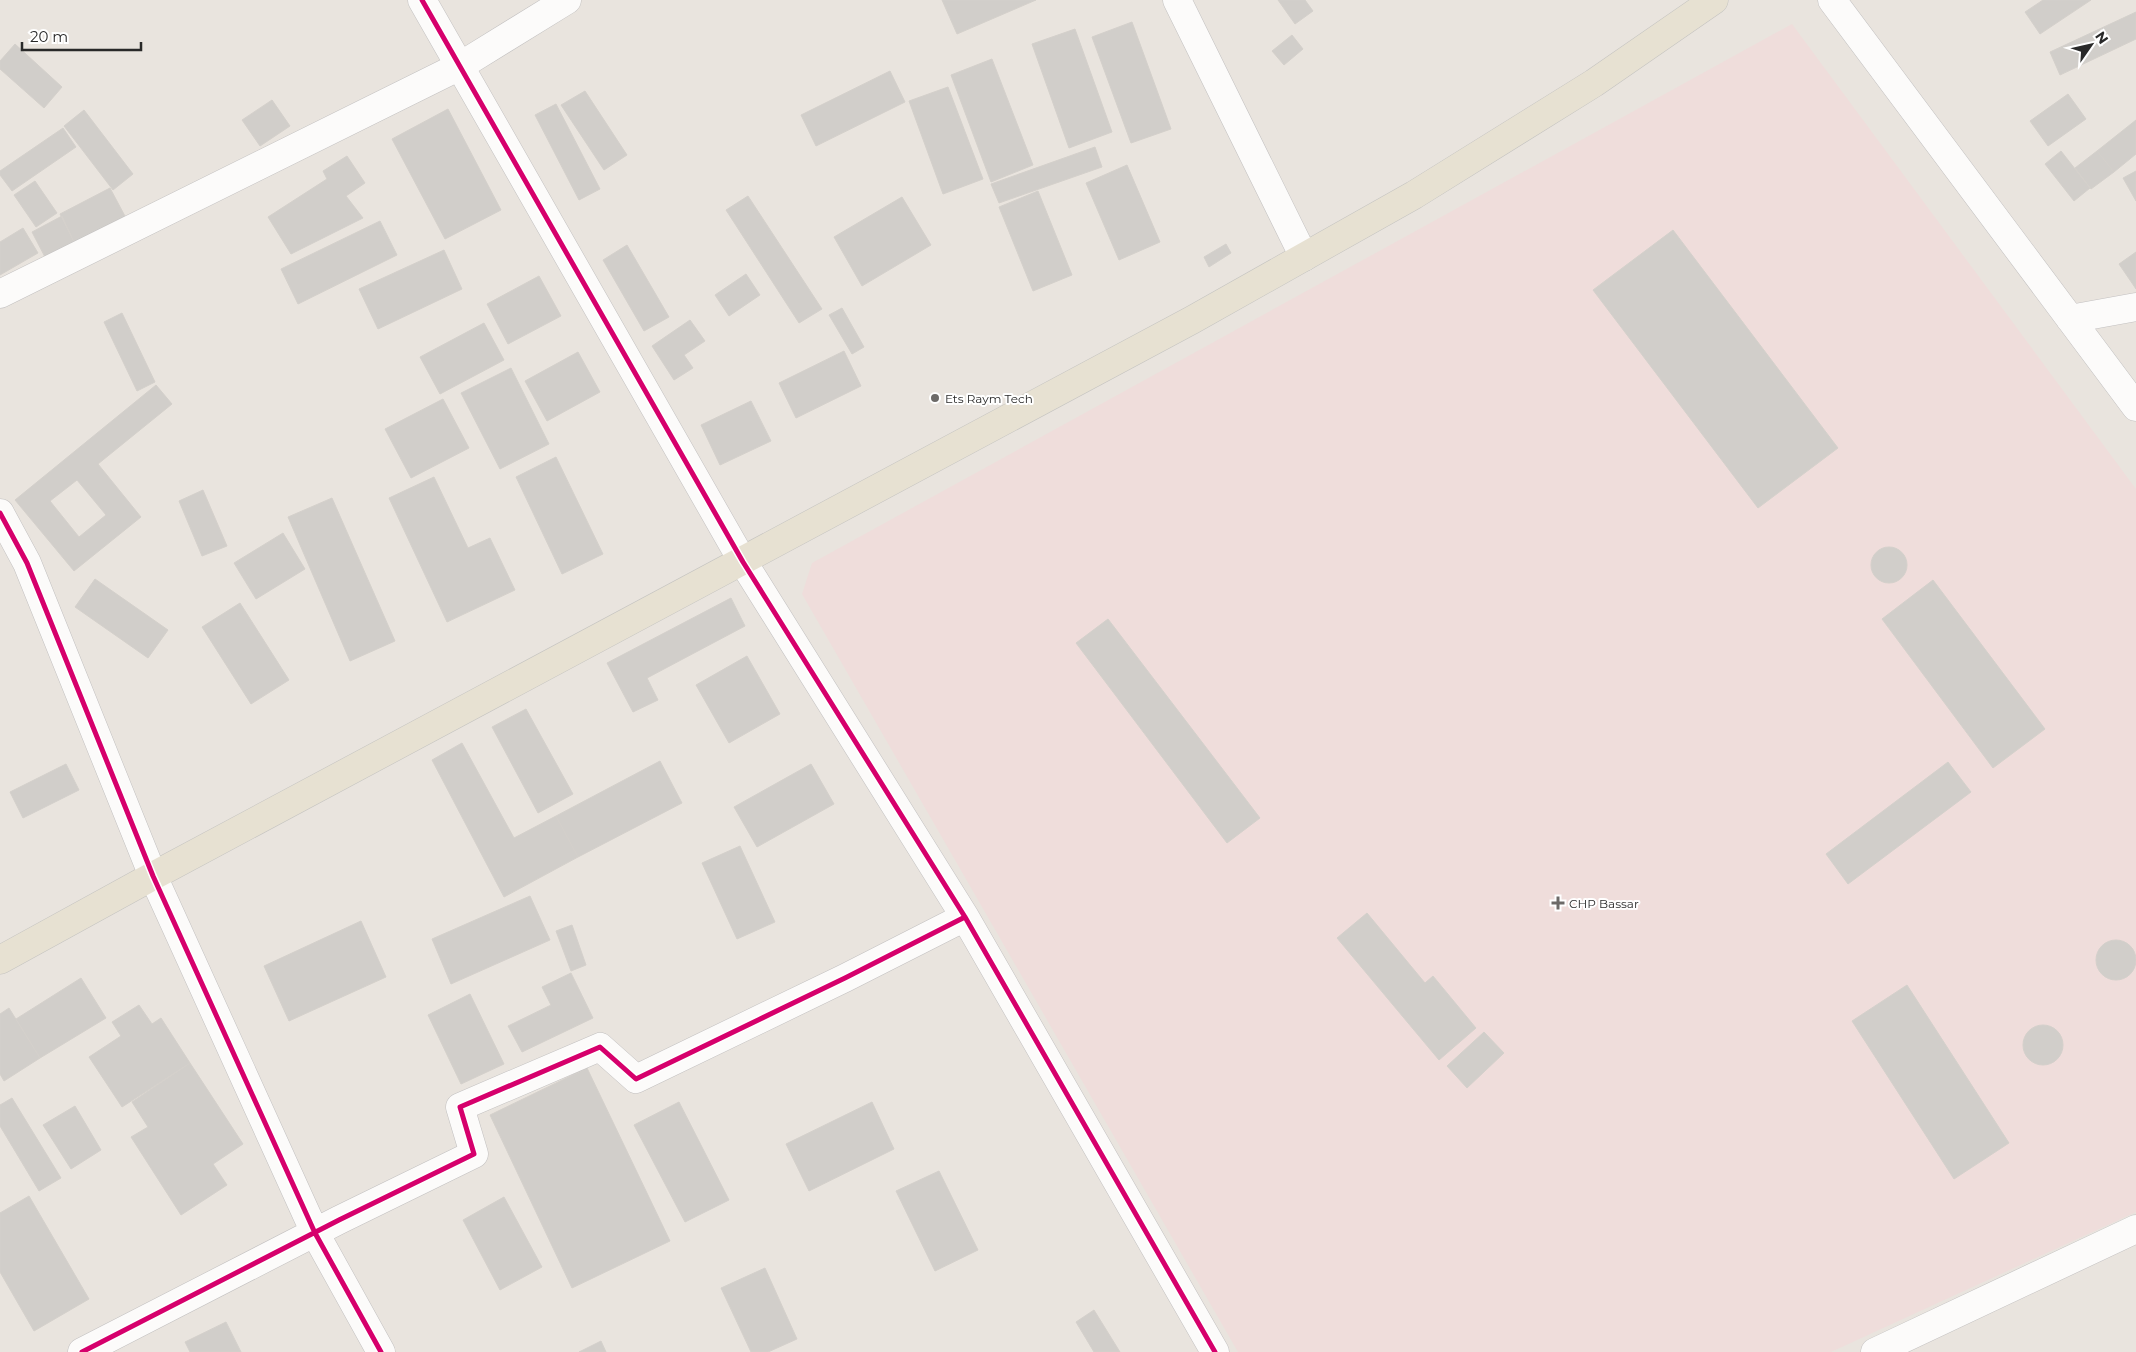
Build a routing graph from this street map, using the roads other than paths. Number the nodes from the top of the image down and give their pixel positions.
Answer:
1 (422, 0) edge
2 (568, 0) edge
3 (1177, 0) edge
4 (1714, 0) edge
5 (1832, 0) edge
6 (460, 66) junction
7 (1304, 257) junction
8 (0, 294) edge
9 (2136, 307) edge
10 (2070, 319) junction
11 (2136, 407) edge
12 (0, 512) edge
13 (742, 562) junction
14 (153, 876) junction
15 (965, 917) junction
16 (0, 960) edge
17 (2136, 1229) edge
18 (314, 1233) junction
19 (82, 1352) edge
20 (381, 1352) edge
21 (1216, 1352) edge
22 (1875, 1352) edge

1 - 6 street
2 - 6 street
3 - 7 street
4 - 7 main road
5 - 10 street
6 - 8 street
6 - 13 street
7 - 13 main road
9 - 10 street
10 - 11 street
12 - 14 street
13 - 14 main road
13 - 15 street
14 - 16 main road
14 - 18 street
15 - 18 street
15 - 21 street
17 - 22 street
18 - 19 street
18 - 20 street

